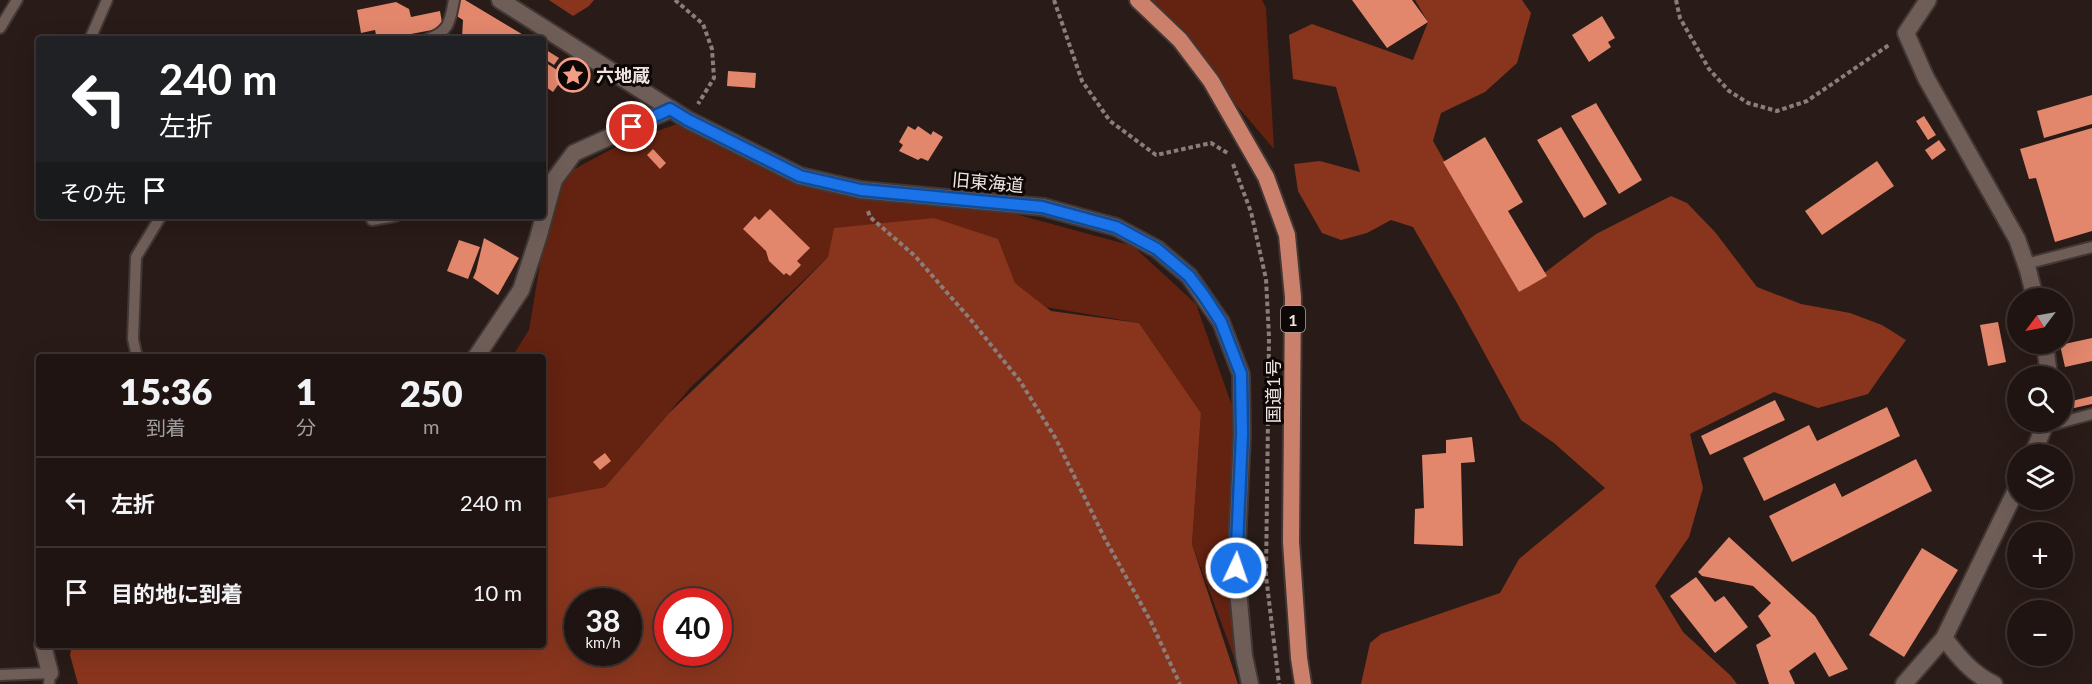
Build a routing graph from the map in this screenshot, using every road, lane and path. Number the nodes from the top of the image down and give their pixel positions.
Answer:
1 (17, 0) edge
2 (107, 0) edge
3 (454, 0) edge
4 (500, 0) edge
5 (675, 0) edge
6 (1138, 0) edge
7 (1676, 0) edge
8 (1928, 0) edge
9 (0, 28) edge
10 (1906, 33) junction
11 (91, 36) edge
12 (436, 36) edge
13 (670, 109) junction
14 (688, 120) junction
15 (861, 190) junction
16 (546, 200) edge
17 (159, 219) edge
18 (378, 219) edge
19 (539, 219) edge
20 (372, 220) dead end
21 (2092, 247) edge
22 (2026, 264) junction
23 (2032, 288) edge
24 (136, 354) edge
25 (478, 354) edge
26 (2092, 414) edge
27 (2073, 418) edge
28 (2007, 509) edge
29 (1944, 638) junction
30 (44, 648) edge
31 (0, 675) edge
32 (50, 678) edge
33 (1180, 684) edge
34 (1250, 684) edge
35 (1303, 684) edge
36 (1904, 684) edge
37 (1994, 684) edge

1 - 9 lane
2 - 11 lane
3 - 12 lane
4 - 13 street, 旧東海道
5 - 14 path
6 - 35 highway, 国道1号 / 1
7 - 10 path
8 - 10 street
10 - 22 street
13 - 14 street, 旧東海道
13 - 16 street
14 - 15 street, 旧東海道
15 - 33 path
15 - 34 street, 旧東海道
17 - 24 lane
18 - 20 lane
19 - 25 street
21 - 22 lane
22 - 23 street
26 - 27 lane
28 - 29 street
29 - 36 street
29 - 37 street
30 - 32 street
31 - 32 lane

